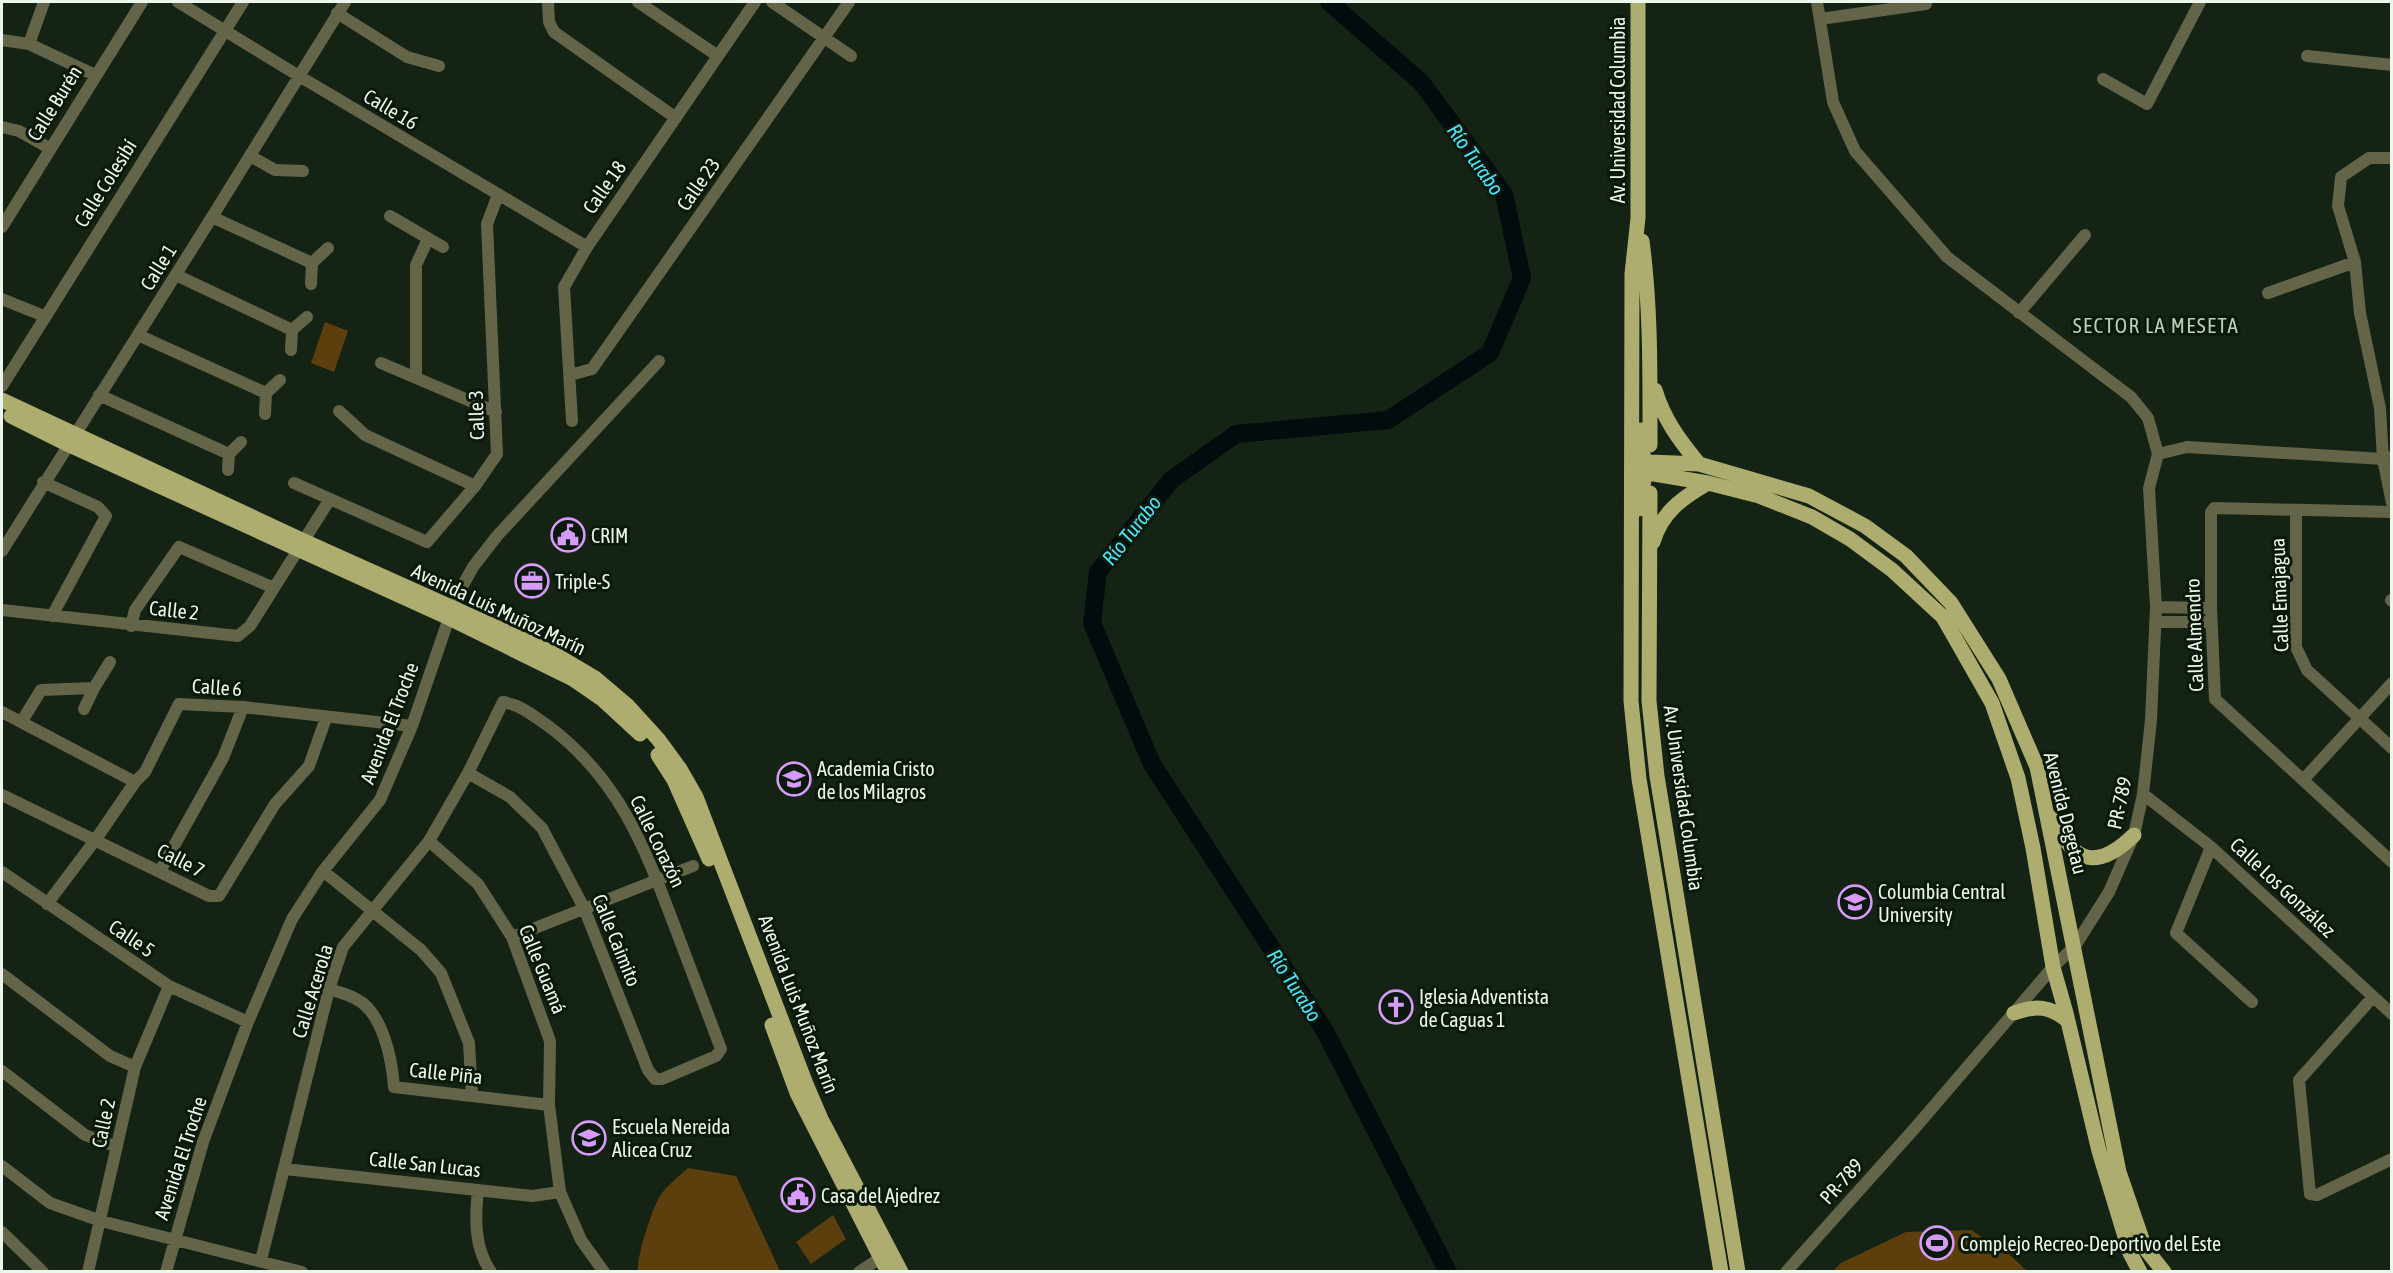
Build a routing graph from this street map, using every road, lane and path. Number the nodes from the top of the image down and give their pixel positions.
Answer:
1 (44, 2) edge
2 (142, 2) edge
3 (178, 2) edge
4 (243, 2) edge
5 (345, 2) edge
6 (548, 2) edge
7 (638, 2) edge
8 (755, 2) edge
9 (772, 2) edge
10 (849, 2) edge
11 (1638, 2) edge
12 (1817, 2) edge
13 (2200, 2) edge
14 (1926, 4) dead end
15 (337, 13) junction
16 (1820, 19) junction
17 (225, 30) junction
18 (824, 37) junction
19 (2, 40) edge
20 (29, 44) junction
21 (718, 56) junction
22 (851, 56) dead end
23 (2307, 56) dead end
24 (2391, 65) edge
25 (439, 66) dead end
26 (95, 75) junction
27 (299, 76) junction
28 (2103, 79) dead end
29 (676, 118) junction
30 (2, 127) edge
31 (49, 148) junction
32 (250, 156) junction
33 (2391, 158) edge
34 (303, 171) dead end
35 (498, 195) junction
36 (390, 216) dead end
37 (212, 217) junction
38 (1638, 218) junction
39 (3, 222) edge
40 (2085, 235) dead end
41 (428, 239) junction
42 (442, 247) dead end
43 (586, 247) junction
44 (328, 248) dead end
45 (2355, 262) junction
46 (312, 263) junction
47 (176, 275) junction
48 (311, 284) dead end
49 (2268, 293) dead end
50 (2, 299) edge
51 (2019, 313) junction
52 (44, 316) junction
53 (307, 317) dead end
54 (292, 330) junction
55 (138, 335) junction
56 (1632, 338) junction
57 (291, 350) dead end
58 (659, 361) dead end
59 (381, 363) dead end
60 (1650, 374) junction
61 (570, 375) junction
62 (416, 377) junction
63 (280, 380) dead end
64 (2, 386) edge
65 (266, 393) junction
66 (99, 395) junction
67 (2, 400) edge
68 (2, 411) edge
69 (339, 411) dead end
70 (496, 412) junction
71 (265, 414) dead end
72 (572, 421) dead end
73 (71, 439) junction
74 (241, 442) dead end
75 (229, 454) junction
76 (2158, 454) junction
77 (2387, 458) edge
78 (1700, 464) junction
79 (1648, 468) junction
80 (228, 470) dead end
81 (43, 482) junction
82 (294, 483) dead end
83 (1708, 483) junction
84 (475, 486) junction
85 (330, 499) junction
86 (2391, 503) edge
87 (2296, 510) junction
88 (2391, 512) edge
89 (301, 546) junction
90 (2, 551) edge
91 (1649, 556) junction
92 (274, 588) junction
93 (2156, 607) junction
94 (2211, 608) junction
95 (2, 610) edge
96 (450, 613) junction
97 (52, 616) junction
98 (2155, 622) junction
99 (2211, 622) junction
100 (1631, 625) junction
101 (130, 626) junction
102 (110, 662) dead end
103 (2391, 683) edge
104 (94, 688) junction
105 (503, 702) joint
106 (243, 707) junction
107 (84, 709) dead end
108 (2, 712) edge
109 (326, 718) junction
110 (2359, 719) junction
111 (22, 721) junction
112 (412, 726) junction
113 (2391, 748) edge
114 (468, 773) junction
115 (2303, 780) junction
116 (135, 782) junction
117 (2041, 791) junction
118 (2143, 794) junction
119 (2, 795) edge
120 (2134, 835) junction
121 (96, 839) junction
122 (429, 841) junction
123 (2211, 847) junction
124 (2391, 862) edge
125 (693, 866) dead end
126 (160, 871) junction
127 (323, 871) junction
128 (2, 872) edge
129 (657, 880) junction
130 (47, 904) junction
131 (584, 908) junction
132 (371, 909) junction
133 (512, 937) junction
134 (2074, 946) junction
135 (2053, 967) junction
136 (2, 974) edge
137 (169, 986) junction
138 (329, 989) junction
139 (2373, 997) junction
140 (2252, 1002) dead end
141 (2014, 1013) junction
142 (2391, 1014) edge
143 (248, 1022) junction
144 (2068, 1022) junction
145 (718, 1042) joint
146 (1702, 1049) junction
147 (1684, 1052) junction
148 (135, 1066) junction
149 (2, 1071) edge
150 (472, 1096) junction
151 (549, 1105) junction
152 (117, 1147) junction
153 (2391, 1159) edge
154 (2, 1166) edge
155 (285, 1169) junction
156 (1707, 1189) junction
157 (478, 1190) junction
158 (560, 1192) junction
159 (101, 1221) junction
160 (2, 1232) edge
161 (174, 1238) junction
162 (261, 1260) junction
163 (887, 1261) edge
164 (43, 1272) edge
165 (88, 1272) edge
166 (166, 1272) edge
167 (302, 1272) edge
168 (491, 1272) edge
169 (604, 1272) edge
170 (859, 1272) edge
171 (901, 1272) edge
172 (1721, 1272) edge
173 (1726, 1272) edge
174 (1738, 1272) edge
175 (1786, 1272) edge
176 (2140, 1272) edge
177 (2164, 1272) edge

1 - 20 street
2 - 26 street, Calle Burén
3 - 17 street, Calle 16
4 - 17 street, Calle Colesibí
5 - 15 street, Calle 1
6 - 29 street
7 - 21 street
8 - 21 street, Calle 18
9 - 18 street
10 - 18 street, Calle 23
11 - 38 main road, Av. Universidad Columbia
12 - 16 street
13 - 28 street
14 - 16 street
15 - 25 street
15 - 27 street, Calle 1
16 - 51 street
17 - 27 street, Calle 16
17 - 52 street, Calle Colesibí
18 - 22 street
18 - 61 street, Calle 23
19 - 20 street
20 - 26 street
21 - 29 street, Calle 18
23 - 24 street
26 - 31 street, Calle Burén
27 - 32 street, Calle 1
27 - 35 street, Calle 16
29 - 43 street, Calle 18
30 - 31 street
31 - 39 street, Calle Burén
32 - 34 street
32 - 37 street, Calle 1
33 - 45 street
35 - 43 street, Calle 16
35 - 70 street, Calle 3
36 - 41 street
37 - 46 street
37 - 47 street, Calle 1
38 - 56 main road, Av. Universidad Columbia
38 - 60 main road, Av. Universidad Columbia
40 - 51 street
41 - 42 street
41 - 62 street
43 - 61 street, Calle 18
44 - 46 street
45 - 49 street
45 - 77 street
46 - 48 street
47 - 54 street
47 - 55 street, Calle 1
50 - 52 street
51 - 76 street
52 - 64 street, Calle Colesibí
53 - 54 street
54 - 57 street
55 - 65 street
55 - 66 street, Calle 1
56 - 79 main road
56 - 100 main road, Av. Universidad Columbia
58 - 96 street, Avenida El Troche
59 - 62 street
60 - 78 main road
60 - 79 main road, Av. Universidad Columbia
61 - 72 street, Calle 18
62 - 70 street
63 - 65 street
65 - 71 street
66 - 73 street, Calle 1
66 - 75 street
67 - 73 main road, Avenida Luis Muñoz Marín
68 - 73 main road, Avenida Luis Muñoz Marín
69 - 84 street
70 - 84 street, Calle 3
73 - 81 street, Calle 1
73 - 89 main road, Avenida Luis Muñoz Marín
74 - 75 street
75 - 80 street
76 - 77 street
76 - 93 street, PR-789 / PR-789
77 - 86 street
78 - 79 main road, Avenida Degetau
78 - 117 main road, Avenida Degetau
79 - 83 main road, Avenida Degetau
79 - 91 main road, Av. Universidad Columbia
79 - 100 main road
81 - 90 street, Calle 1
81 - 97 street
82 - 85 street
83 - 91 main road
83 - 135 main road, Avenida Degetau
84 - 85 street, Calle 3
85 - 89 street, Calle 2
87 - 88 street, Calle Almendro
87 - 94 street, Calle Almendro
87 - 110 street, Calle Emajagua
89 - 92 street, Calle 2
89 - 96 main road, Avenida Luis Muñoz Marín
91 - 146 main road, Av. Universidad Columbia
92 - 101 street, Calle 2
92 - 101 street
93 - 94 street
93 - 98 street, PR-789 / PR-789
94 - 99 street, Calle Almendro
95 - 97 street, Calle 2
96 - 112 street, Avenida El Troche
96 - 163 main road, Avenida Luis Muñoz Marín
97 - 101 street, Calle 2
98 - 99 street
98 - 118 street, PR-789 / PR-789
99 - 115 street, Calle Almendro
100 - 147 main road, Av. Universidad Columbia
102 - 104 street
103 - 110 street
104 - 107 street
104 - 111 street
105 - 114 street, Calle Acerola
105 - 129 street, Calle Corazón
106 - 109 street, Calle 6
106 - 116 street, Calle 6
106 - 126 street
108 - 111 street
109 - 112 street, Calle 6
109 - 126 street, Calle 7
110 - 113 street, Calle Emajagua
110 - 115 street
111 - 116 street
112 - 127 street, Avenida El Troche
114 - 122 street, Calle Acerola
114 - 131 street, Calle Caimito
115 - 124 street, Calle Almendro
116 - 121 street, Calle 6
117 - 120 main road
117 - 134 main road, Avenida Degetau
118 - 120 street, PR-789 / PR-789
118 - 123 street, Calle Los González
119 - 121 street, Calle 7
120 - 134 street, PR-789 / PR-789
121 - 126 street, Calle 7
121 - 130 street, Calle 6
122 - 132 street, Calle Acerola
122 - 133 street, Calle Guamá
123 - 139 street, Calle Los González
123 - 140 street
125 - 129 street
127 - 132 street
127 - 143 street, Avenida El Troche
128 - 130 street, Calle 5
129 - 131 street
129 - 145 street, Calle Corazón
130 - 137 street, Calle 5
131 - 133 street
131 - 145 street, Calle Caimito
132 - 138 street, Calle Acerola
132 - 150 street
133 - 151 street, Calle Guamá
134 - 135 street, PR-789 / PR-789
134 - 177 main road, Avenida Degetau
135 - 141 street, PR-789 / PR-789
135 - 144 main road, Avenida Degetau
136 - 148 street
137 - 143 street, Calle 5
137 - 148 street, Calle 2
138 - 150 street, Calle Piña
138 - 155 street, Calle Acerola
139 - 142 street, Calle Los González
139 - 153 street
141 - 144 main road
141 - 175 street, PR-789 / PR-789
143 - 161 street, Avenida El Troche
144 - 176 main road, Avenida Degetau
146 - 147 main road
146 - 174 main road, Av. Universidad Columbia
147 - 156 main road, Av. Universidad Columbia
148 - 152 street, Calle 2
149 - 152 street
150 - 151 street, Calle Piña
151 - 158 street, Calle Guamá
152 - 159 street, Calle 2
154 - 159 street
155 - 157 street, Calle San Lucas
155 - 162 street, Calle Acerola
156 - 172 main road, Av. Universidad Columbia
156 - 173 main road
157 - 158 street, Calle San Lucas
157 - 168 street
158 - 169 street, Calle Guamá
159 - 161 street
159 - 165 street, Calle 2
160 - 164 street
161 - 162 street
161 - 166 street, Avenida El Troche
162 - 167 street
163 - 170 street
163 - 171 main road, Avenida Luis Muñoz Marín

